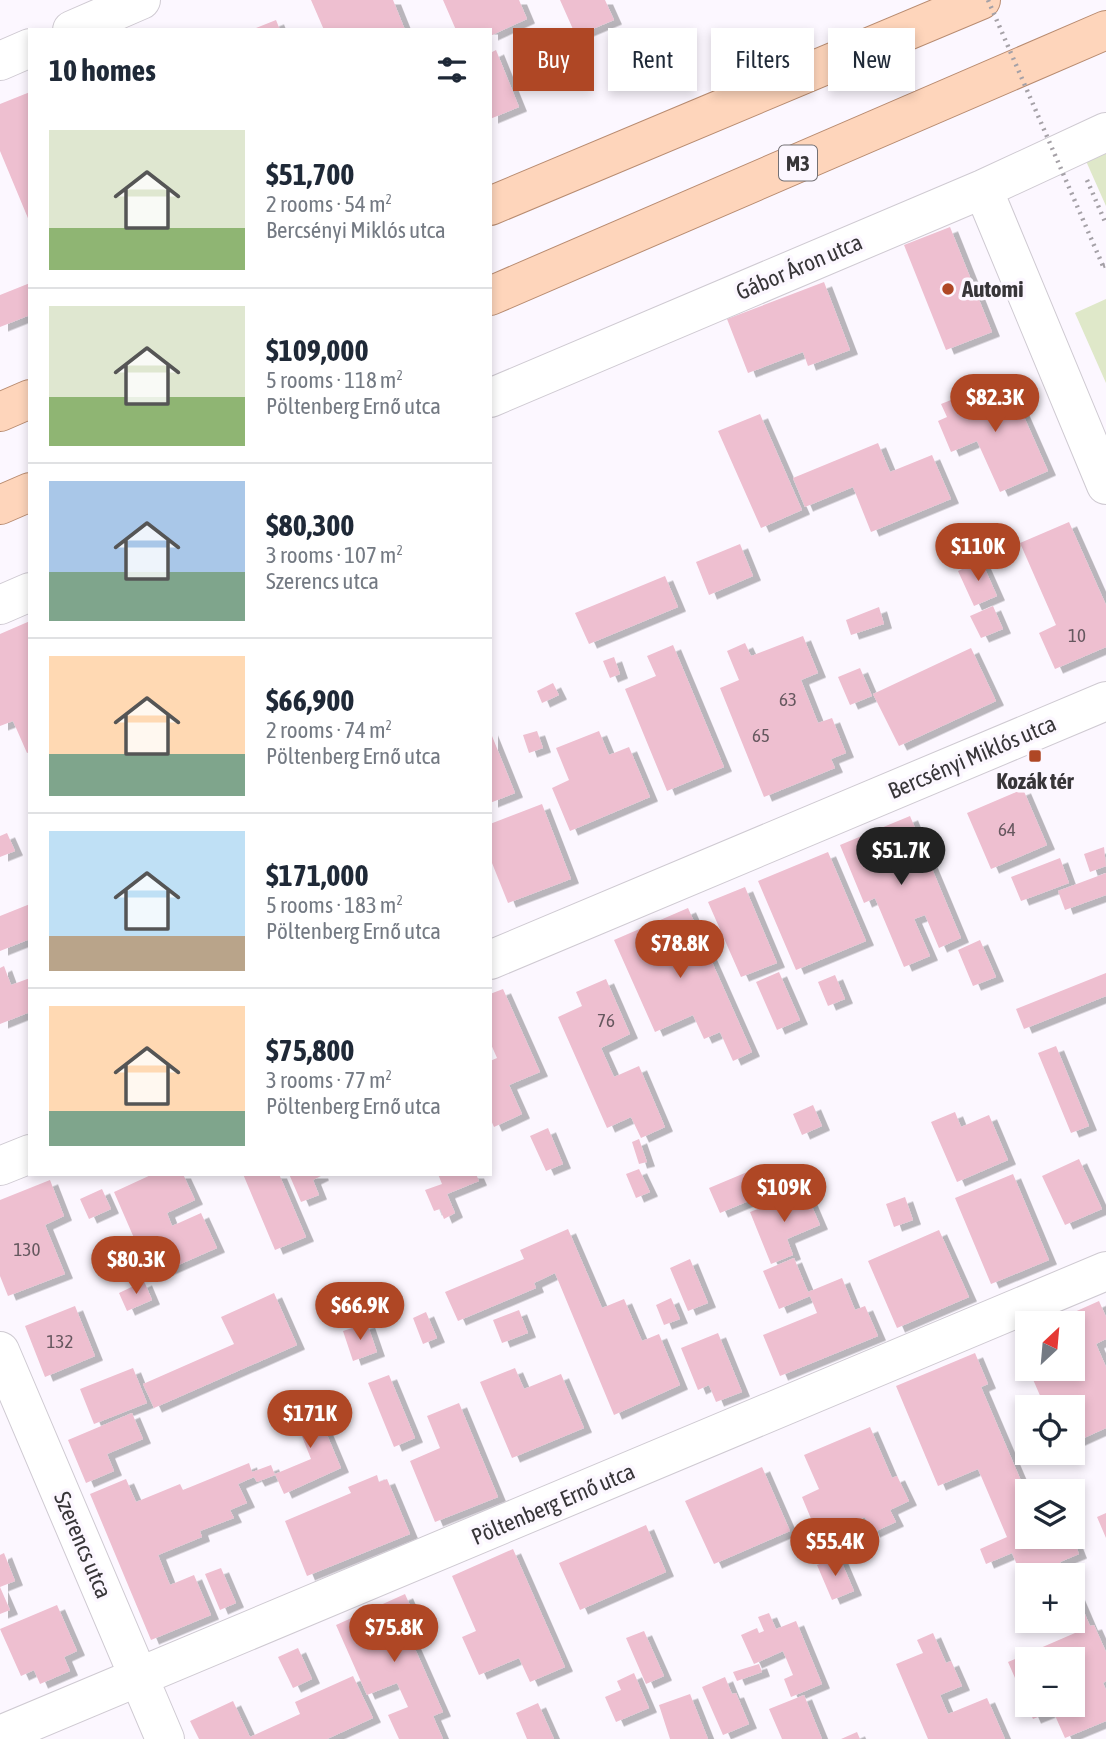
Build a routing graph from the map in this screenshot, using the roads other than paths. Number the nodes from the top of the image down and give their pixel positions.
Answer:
1 (141, 0) edge
2 (981, 0) edge
3 (77, 28) edge
4 (1106, 30) edge
5 (28, 49) edge
6 (0, 61) edge
7 (1106, 132) edge
8 (983, 189) junction
9 (492, 205) edge
10 (492, 295) edge
11 (492, 397) edge
12 (28, 400) edge
13 (0, 412) edge
14 (1106, 485) edge
15 (28, 493) edge
16 (0, 505) edge
17 (28, 593) edge
18 (0, 605) edge
19 (1106, 701) edge
20 (492, 959) edge
21 (28, 1155) edge
22 (0, 1166) edge
23 (1106, 1271) edge
24 (0, 1351) edge
25 (139, 1678) junction
26 (0, 1735) edge
27 (165, 1739) edge

1 - 3 street
2 - 9 main road
4 - 10 main road, M3
5 - 6 street
7 - 8 street, Gábor Áron utca
8 - 11 street, Gábor Áron utca
8 - 14 street
12 - 13 main road
15 - 16 main road
17 - 18 street
19 - 20 street, Bercsényi Miklós utca
21 - 22 street
23 - 25 street, Pöltenberg Ernő utca
24 - 25 street, Szerencs utca
25 - 26 street, Pöltenberg Ernő utca
25 - 27 street, Szerencs utca

